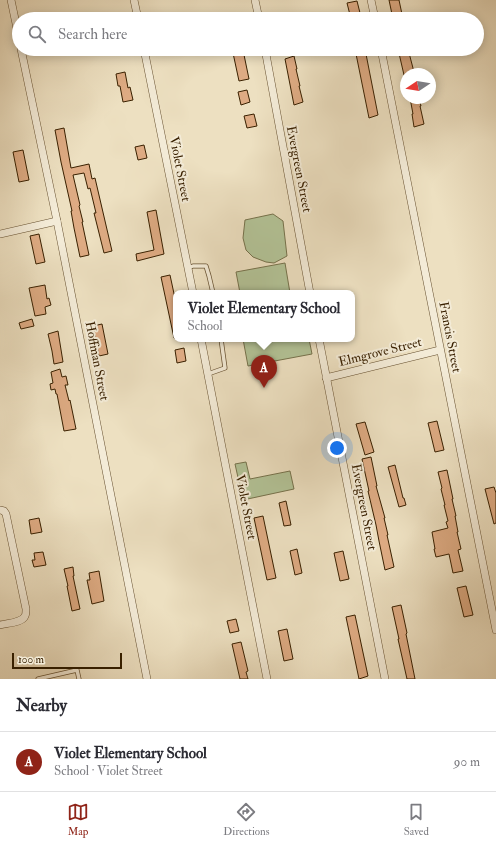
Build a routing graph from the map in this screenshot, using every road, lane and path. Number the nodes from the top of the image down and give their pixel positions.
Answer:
1 (11, 0) edge
2 (134, 0) edge
3 (255, 0) edge
4 (371, 0) edge
5 (14, 12) edge
6 (137, 12) edge
7 (258, 12) edge
8 (374, 12) edge
9 (22, 56) edge
10 (145, 56) edge
11 (266, 56) edge
12 (382, 56) edge
13 (57, 221) junction
14 (0, 234) edge
15 (188, 268) junction
16 (192, 290) edge
17 (212, 290) edge
18 (309, 290) edge
19 (202, 342) edge
20 (221, 342) edge
21 (320, 342) edge
22 (440, 350) junction
23 (208, 374) junction
24 (326, 378) junction
25 (2, 510) edge
26 (0, 625) edge
27 (496, 630) edge
28 (38, 679) edge
29 (79, 679) edge
30 (148, 679) edge
31 (267, 679) edge
32 (385, 679) edge

1 - 5 street
2 - 6 street
3 - 7 street
4 - 8 street
9 - 13 street, Hoffman Street
10 - 15 street, Violet Street
11 - 18 street, Evergreen Street
12 - 22 street, Francis Street
13 - 14 street
13 - 30 street, Hoffman Street
15 - 16 street, Violet Street
15 - 17 lane
19 - 23 street, Violet Street
20 - 23 lane
21 - 24 street, Evergreen Street
22 - 24 street, Elmgrove Street
22 - 27 street, Francis Street
23 - 31 street, Violet Street
24 - 32 street, Evergreen Street
25 - 26 street
28 - 29 lane

